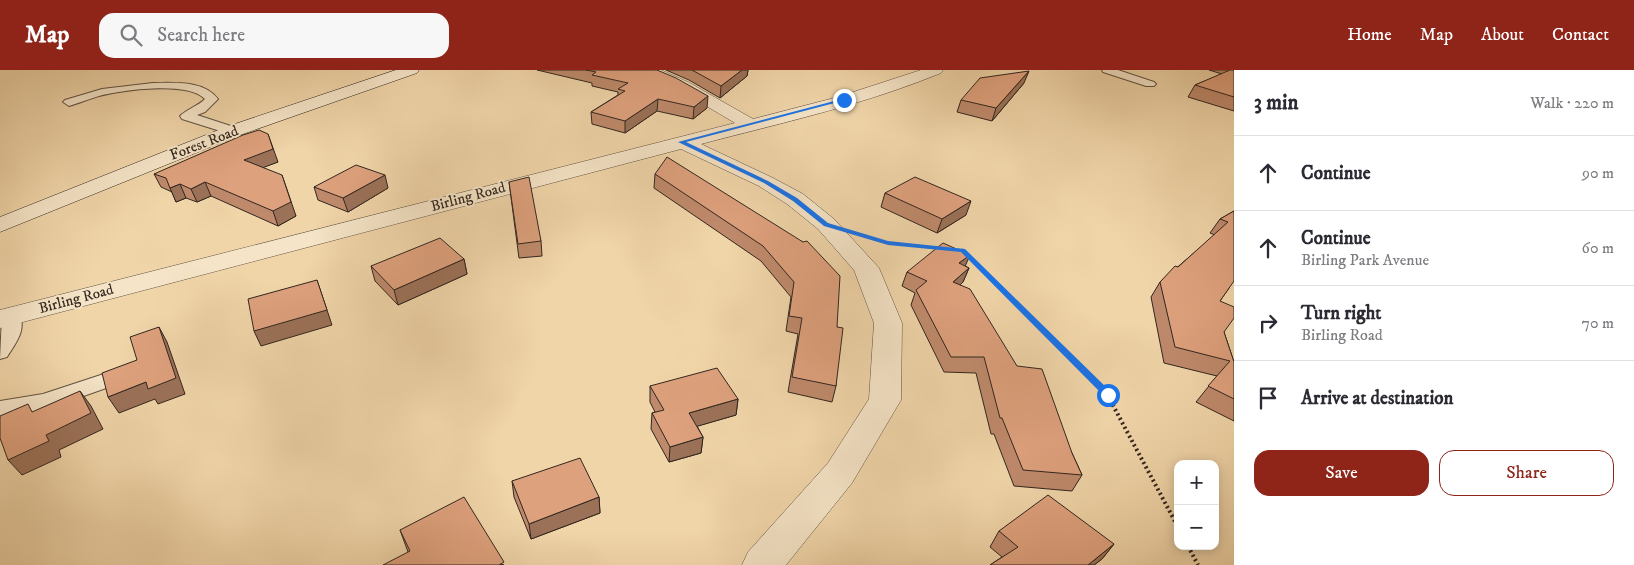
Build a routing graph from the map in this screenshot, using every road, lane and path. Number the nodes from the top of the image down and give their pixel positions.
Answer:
1 (411, 70) edge
2 (648, 70) edge
3 (935, 70) edge
4 (1107, 70) edge
5 (1150, 84) dead end
6 (68, 102) dead end
7 (749, 124) junction
8 (233, 131) junction
9 (681, 142) junction
10 (0, 225) edge
11 (870, 238) dead end
12 (944, 248) edge
13 (953, 250) edge
14 (6, 317) edge
15 (0, 352) edge
16 (120, 376) edge
17 (0, 409) edge
18 (1174, 519) edge
19 (1190, 550) edge
20 (762, 565) edge
21 (1198, 565) edge

1 - 8 street, Forest Road
2 - 7 street
3 - 7 street, Birling Road
4 - 5 lane
6 - 8 lane
7 - 9 street, Birling Road
8 - 10 street, Forest Road
9 - 14 street, Birling Road
9 - 20 street
11 - 12 path
13 - 18 path
14 - 15 lane
16 - 17 lane
19 - 21 path

